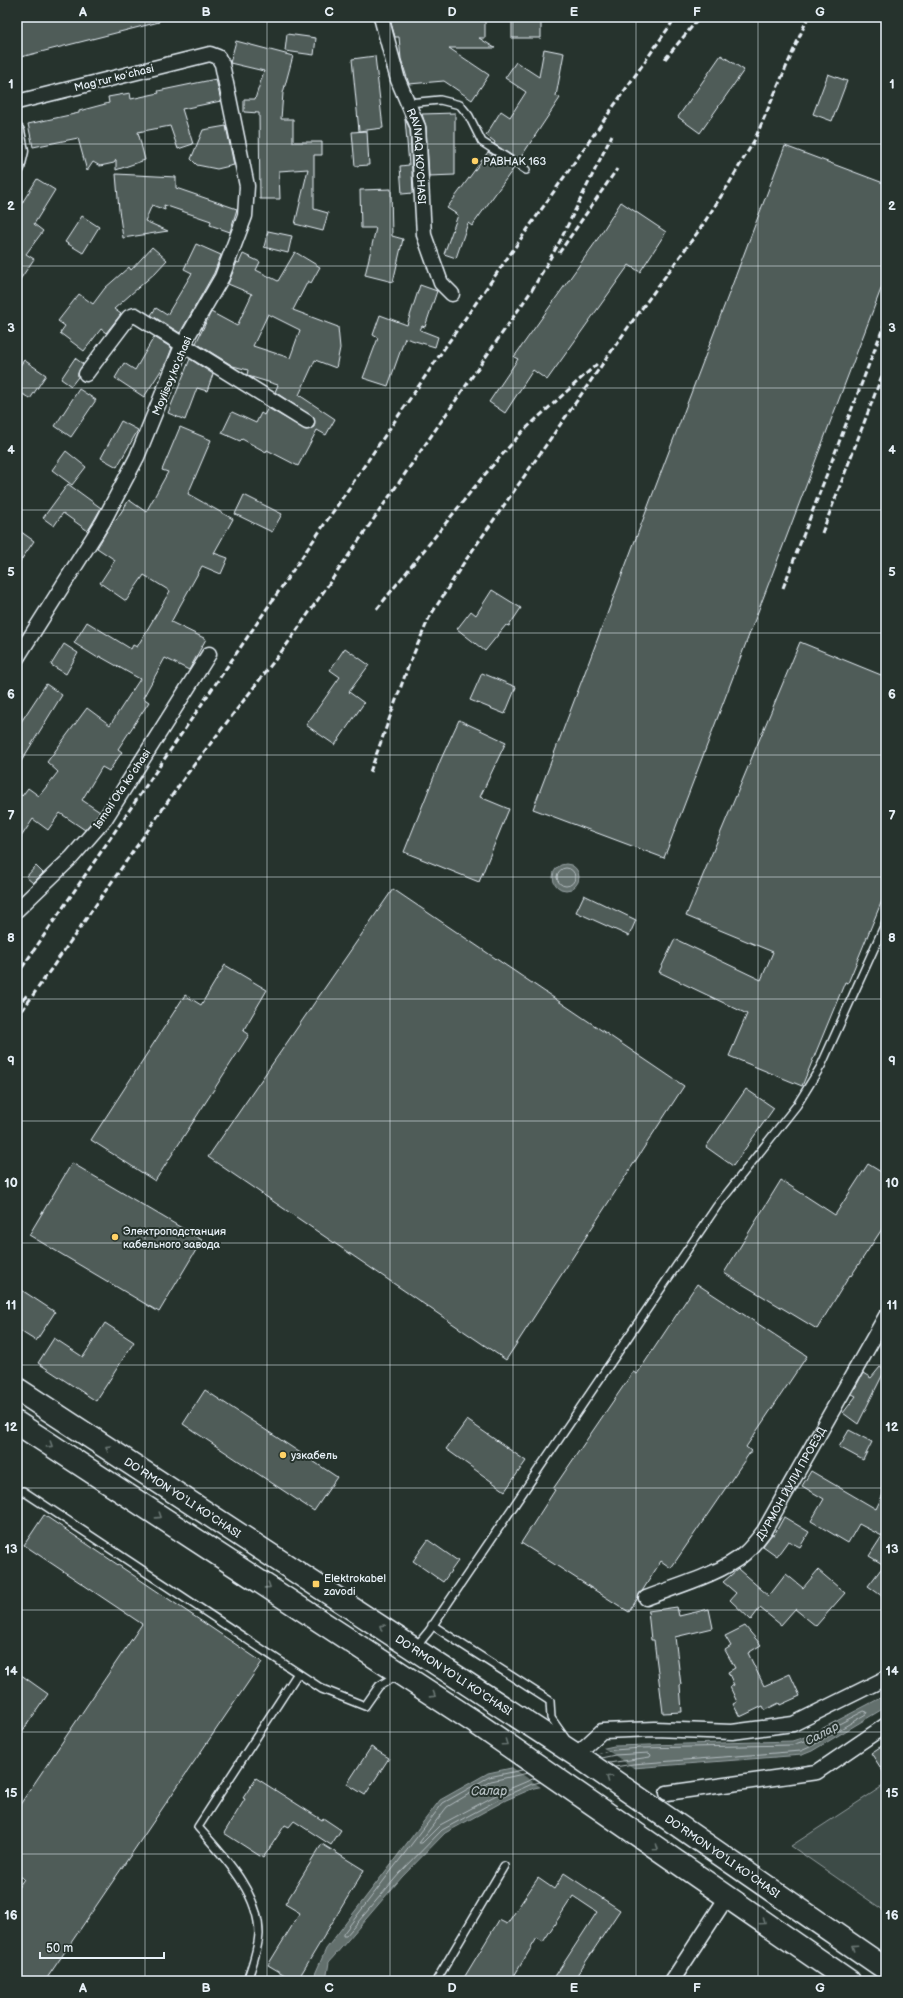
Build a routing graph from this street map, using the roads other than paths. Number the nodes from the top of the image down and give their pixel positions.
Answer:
1 (381, 17) edge
2 (210, 54) joint
3 (17, 102) edge
4 (408, 104) junction
5 (17, 131) edge
6 (17, 168) edge
7 (526, 170) dead end
8 (452, 294) dead end
9 (182, 346) junction
10 (86, 374) dead end
11 (307, 422) dead end
12 (209, 654) dead end
13 (17, 658) edge
14 (17, 910) edge
15 (886, 922) edge
16 (886, 1316) edge
17 (17, 1389) edge
18 (17, 1424) edge
19 (23, 1491) dead end
20 (646, 1598) dead end
21 (432, 1625) junction
22 (415, 1648) junction
23 (298, 1673) junction
24 (400, 1673) junction
25 (886, 1678) edge
26 (886, 1725) edge
27 (576, 1755) junction
28 (667, 1793) dead end
29 (504, 1866) dead end
30 (727, 1897) junction
31 (886, 1969) edge
32 (247, 1981) edge
33 (436, 1981) edge
34 (672, 1981) edge
35 (849, 1981) edge

1 - 4 street, RAVNAQ KO'CHASI
2 - 3 street, Magʻrur koʻchasi
2 - 9 street, Moylisoy koʻchasi
4 - 7 lane
4 - 8 street, RAVNAQ KO'CHASI
5 - 6 street
9 - 10 street
9 - 11 street
9 - 13 street, Moylisoy koʻchasi
12 - 14 street, Ismoil Ota koʻchasi
15 - 21 lane
16 - 20 street, ДУРМОН ЙУЛИ ПРОЕЗД
22 -> 17 main road, DO‘RMON YO‘LI KO‘CHASI
18 -> 24 main road
19 - 23 lane
21 - 22 lane
21 - 27 lane
22 - 24 main road
22 - 27 main road, DO‘RMON YO‘LI KO‘CHASI
23 - 24 lane
23 - 32 lane
24 -> 30 main road
25 - 27 street
26 - 28 street
31 -> 27 main road, DO‘RMON YO‘LI KO‘CHASI
29 - 33 lane
30 - 34 street
30 -> 35 main road

